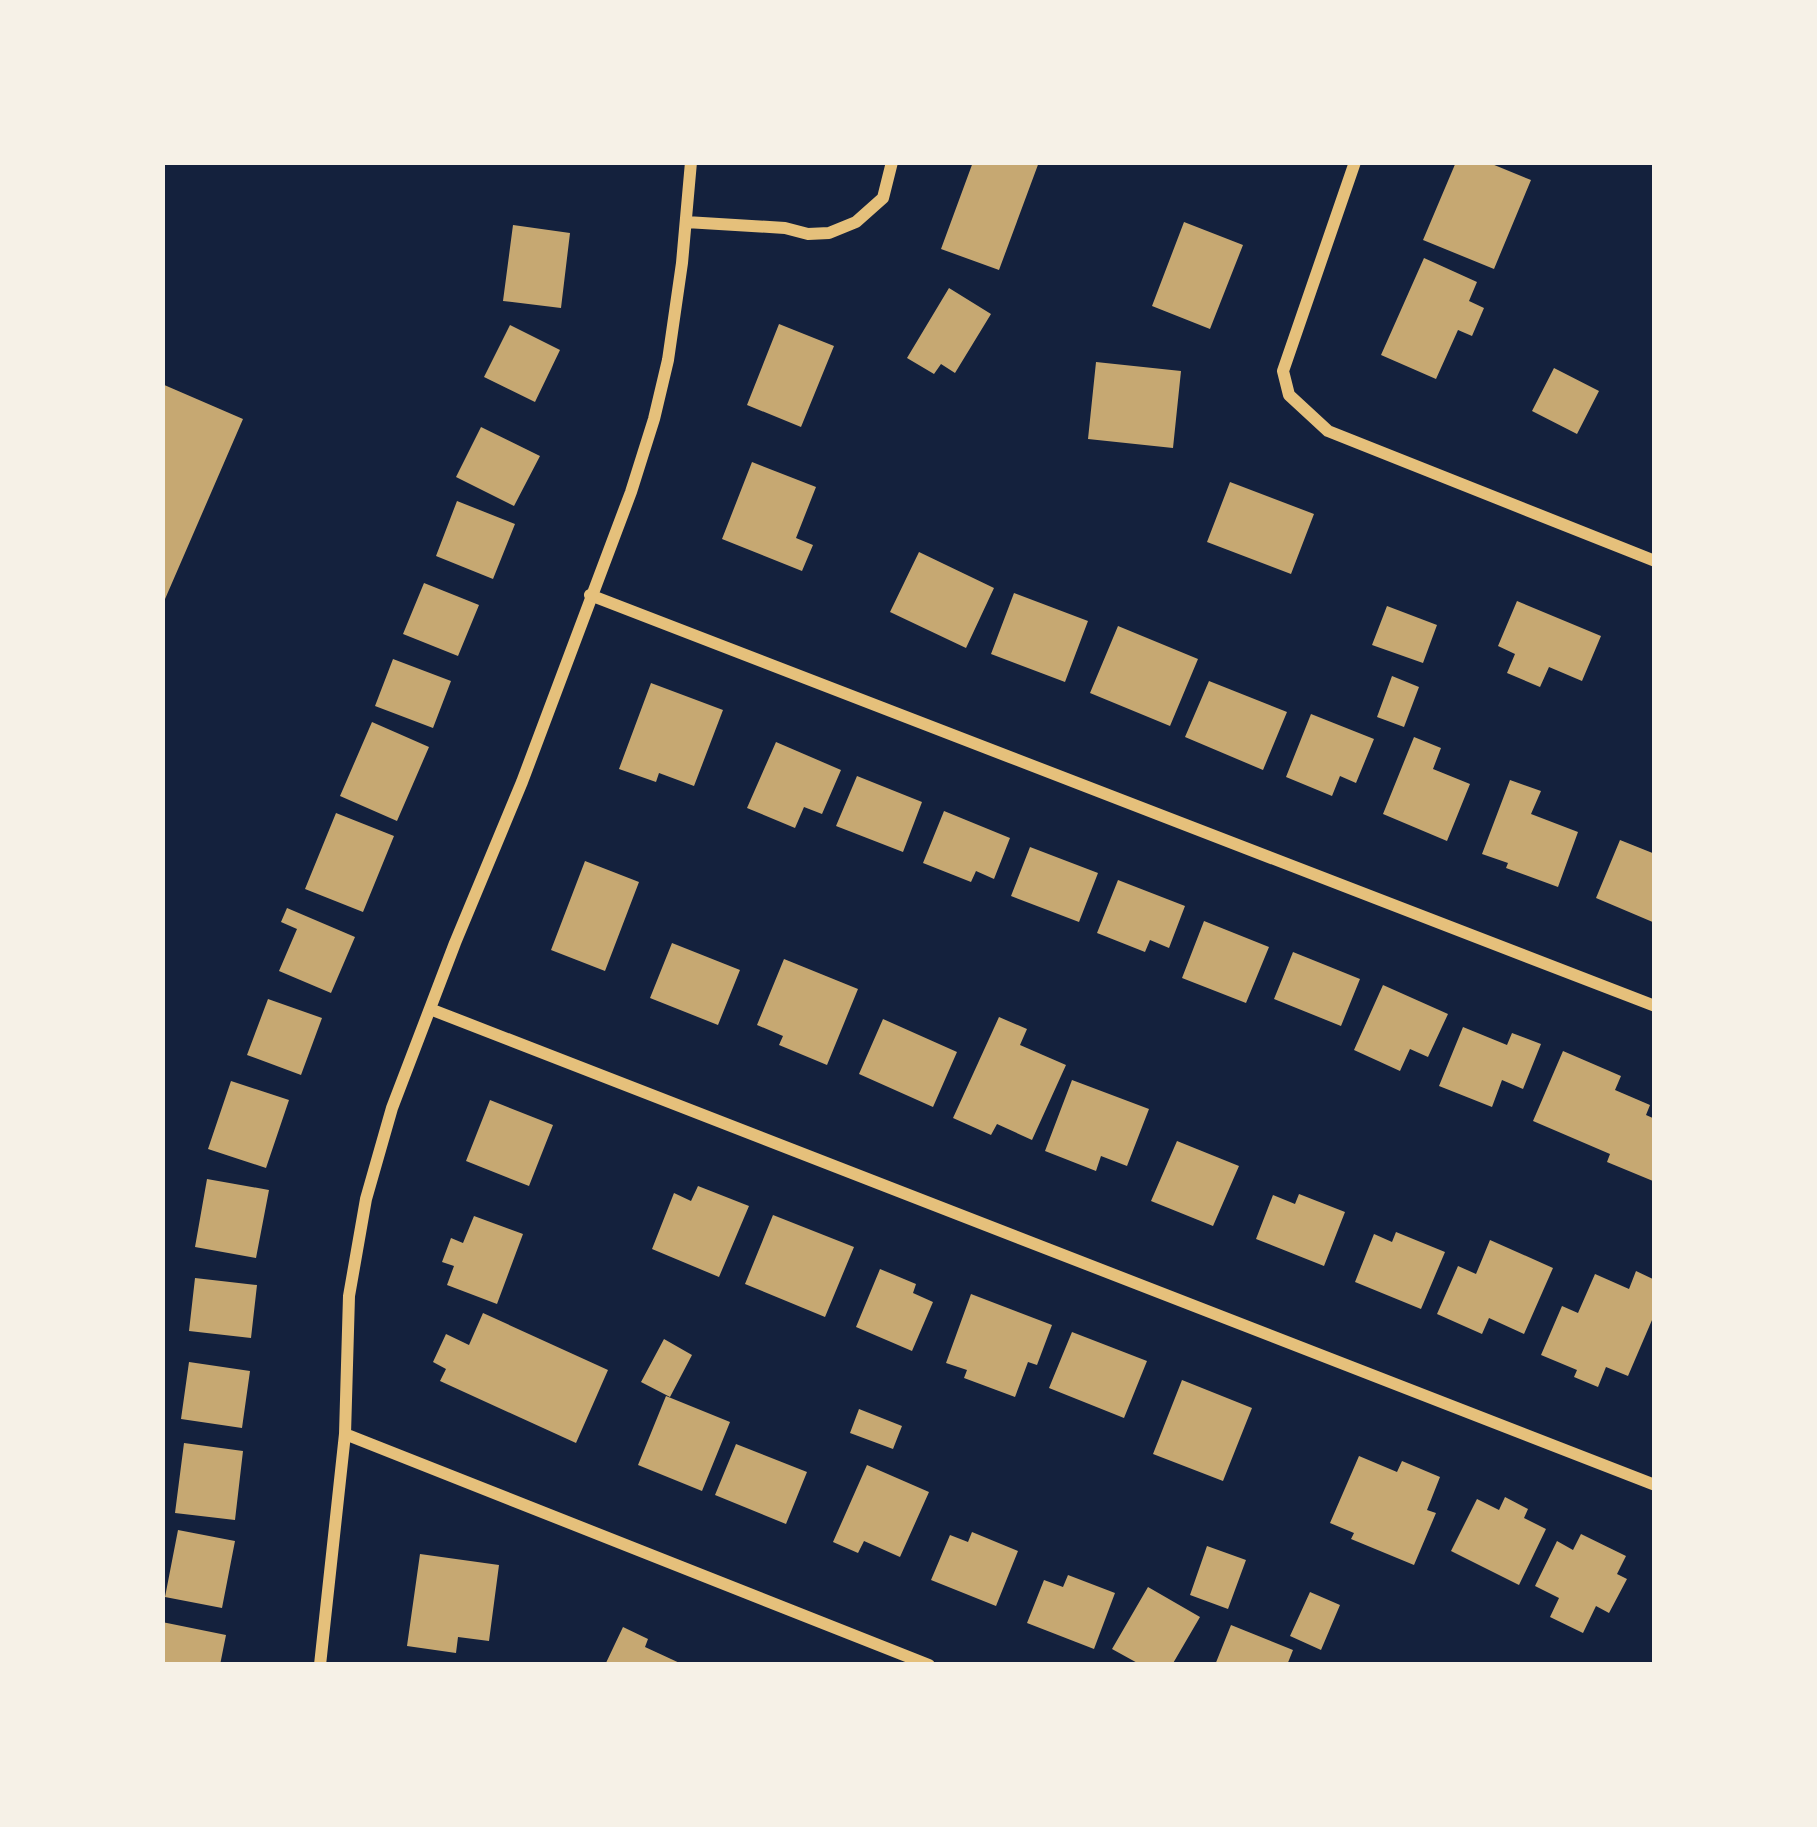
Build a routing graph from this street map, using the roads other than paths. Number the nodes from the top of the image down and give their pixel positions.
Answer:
1 (691, 162) edge
2 (892, 162) edge
3 (1355, 162) edge
4 (686, 222) junction
5 (1655, 561) edge
6 (590, 596) junction
7 (1655, 1006) edge
8 (430, 1009) junction
9 (345, 1434) junction
10 (1655, 1485) edge
11 (320, 1665) edge
12 (929, 1665) edge

1 - 4 street
2 - 4 street
3 - 5 street
4 - 6 street
6 - 7 street
6 - 8 street
8 - 9 street
8 - 10 street
9 - 11 street
9 - 12 street

